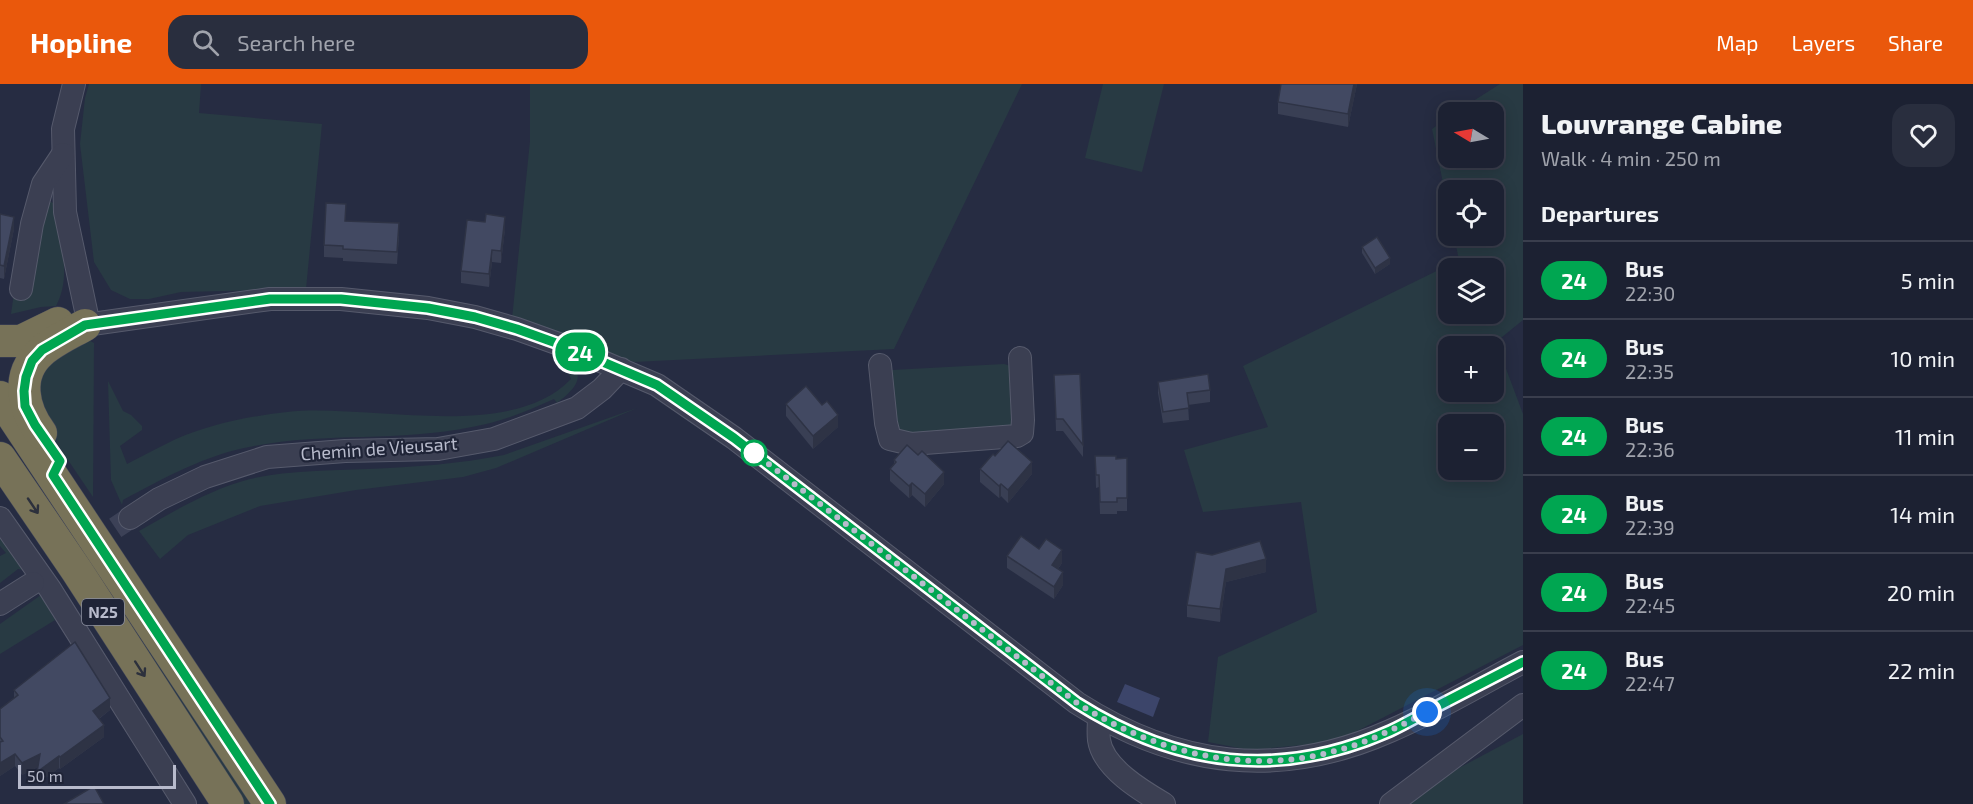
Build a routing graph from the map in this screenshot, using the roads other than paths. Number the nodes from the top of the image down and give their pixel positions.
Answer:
1 (74, 84) edge
2 (63, 154) junction
3 (21, 290) dead end
4 (87, 325) junction
5 (0, 341) edge
6 (1020, 358) dead end
7 (880, 365) dead end
8 (621, 369) junction
9 (0, 397) edge
10 (0, 458) edge
11 (53, 475) junction
12 (0, 518) edge
13 (130, 518) tunnel mouth
14 (33, 583) tunnel mouth
15 (0, 604) edge
16 (1523, 662) edge
17 (1523, 705) edge
18 (1099, 717) junction
19 (185, 804) edge
20 (228, 804) edge
21 (270, 804) edge
22 (1164, 804) edge
23 (1391, 804) edge

1 - 2 street
2 - 3 street
2 - 4 street
4 - 5 highway
4 - 8 street
4 - 11 highway
6 - 7 street
8 - 13 street, Chemin de Vieusart
8 - 18 street
9 - 11 highway, N25
10 -> 20 highway, N25
11 - 21 highway, N25
12 - 19 street
14 - 15 street
16 - 18 street
17 - 23 street
18 - 22 street

